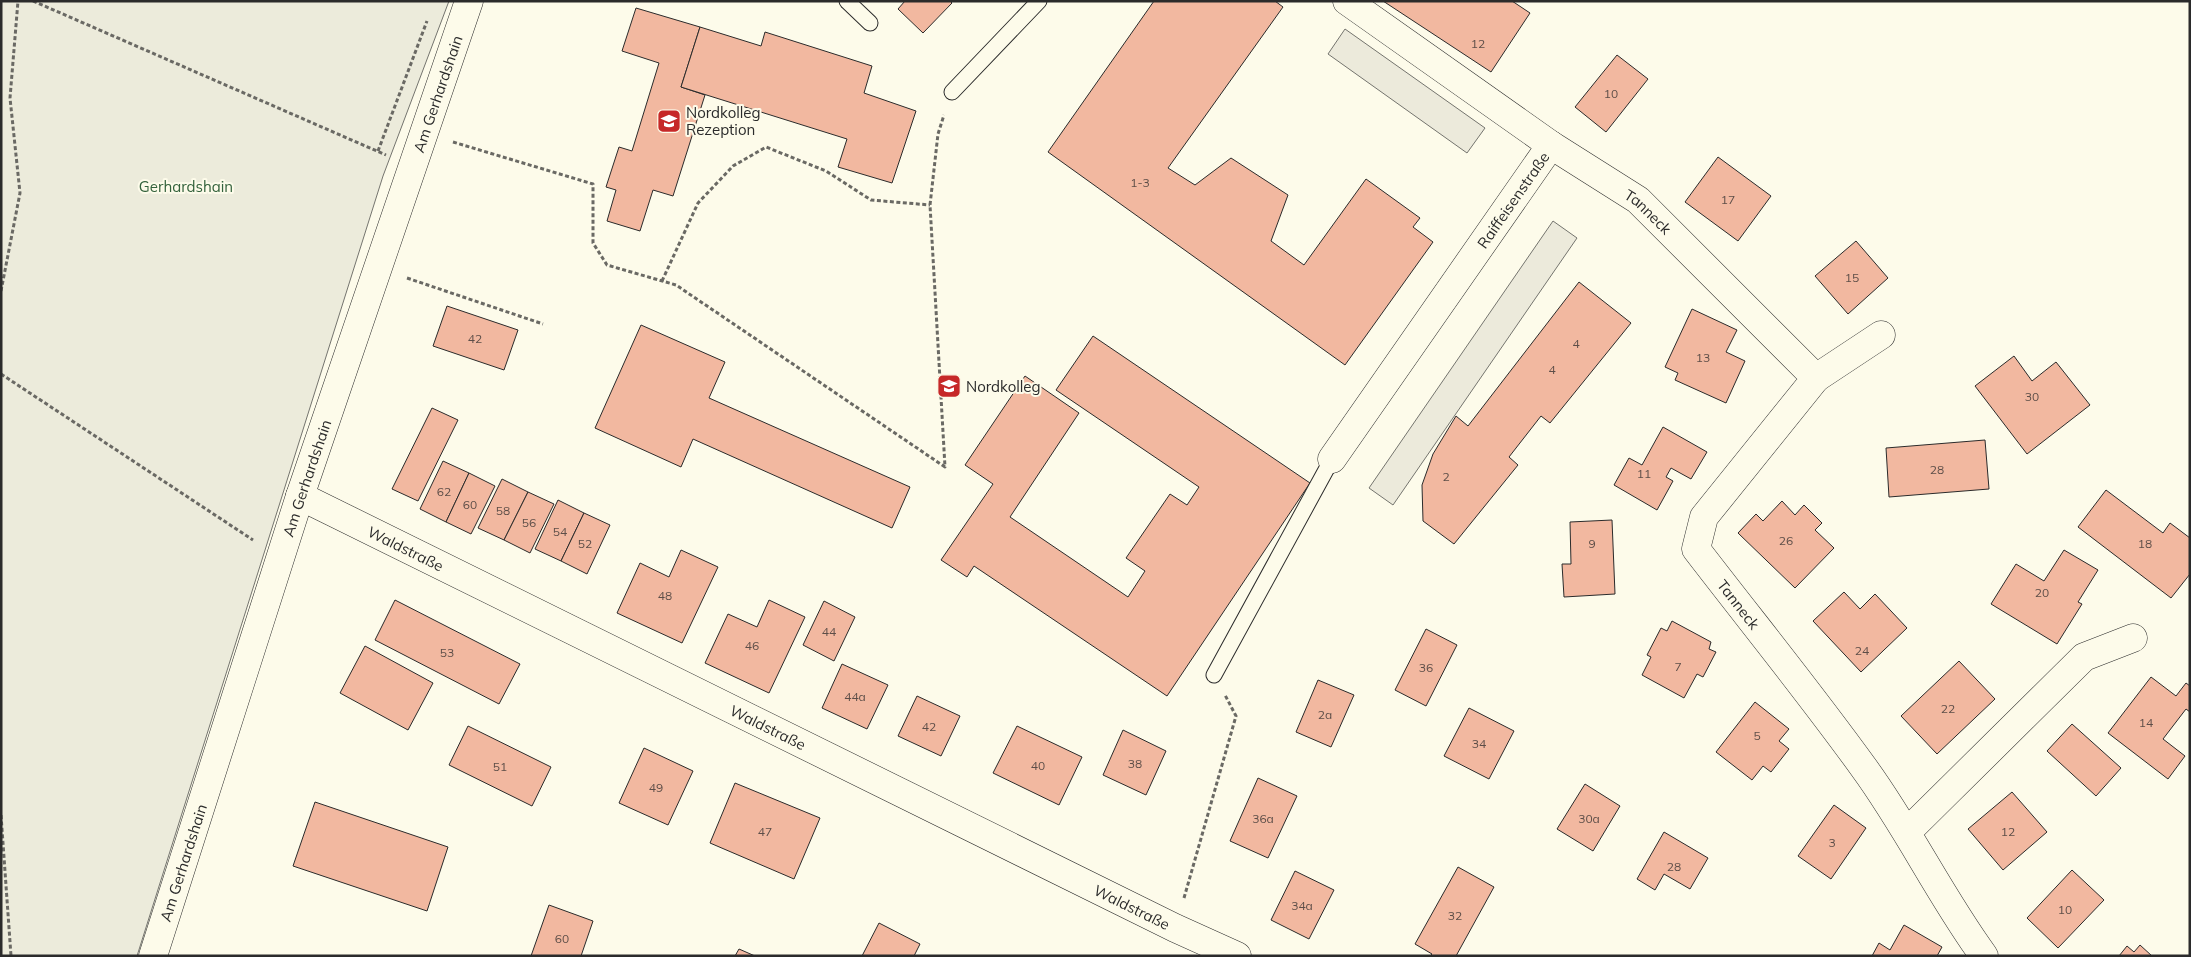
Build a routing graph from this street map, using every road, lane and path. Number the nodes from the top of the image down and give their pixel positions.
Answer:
1 (18, 1) edge
2 (34, 1) edge
3 (469, 1) edge
4 (847, 1) edge
5 (1039, 1) edge
6 (1347, 1) edge
7 (428, 19) dead end
8 (870, 23) dead end
9 (952, 92) joint
10 (424, 133) junction
11 (1551, 144) junction
12 (378, 151) junction
13 (412, 167) junction
14 (930, 205) junction
15 (400, 276) dead end
16 (662, 280) junction
17 (1, 291) edge
18 (543, 324) dead end
19 (1881, 335) dead end
20 (1, 374) edge
21 (1816, 378) junction
22 (1332, 458) joint
23 (300, 496) junction
24 (281, 558) junction
25 (2133, 638) dead end
26 (1214, 675) joint
27 (1, 815) edge
28 (1907, 832) junction
29 (1175, 928) junction
30 (11, 956) edge
31 (153, 956) edge
32 (1237, 956) edge
33 (1984, 956) edge

1 - 17 path
2 - 12 path
3 - 10 street, Am Gerhardshain
4 - 8 lane
5 - 9 lane
6 - 11 street, Raiffeisenstraße
7 - 12 path
9 - 14 path
10 - 13 street, Am Gerhardshain
10 - 16 path
11 - 21 street, Tanneck
11 - 22 street, Raiffeisenstraße
12 - 13 path
13 - 23 street, Am Gerhardshain
14 - 16 path
14 - 16 path
15 - 18 path
19 - 21 street, Tanneck
20 - 24 path
21 - 28 street, Tanneck
22 - 26 lane
23 - 24 street, Am Gerhardshain
23 - 29 street, Waldstraße
24 - 31 street, Am Gerhardshain
25 - 28 street
26 - 29 path
27 - 30 path
28 - 33 street, Tanneck
29 - 32 street, Waldstraße

